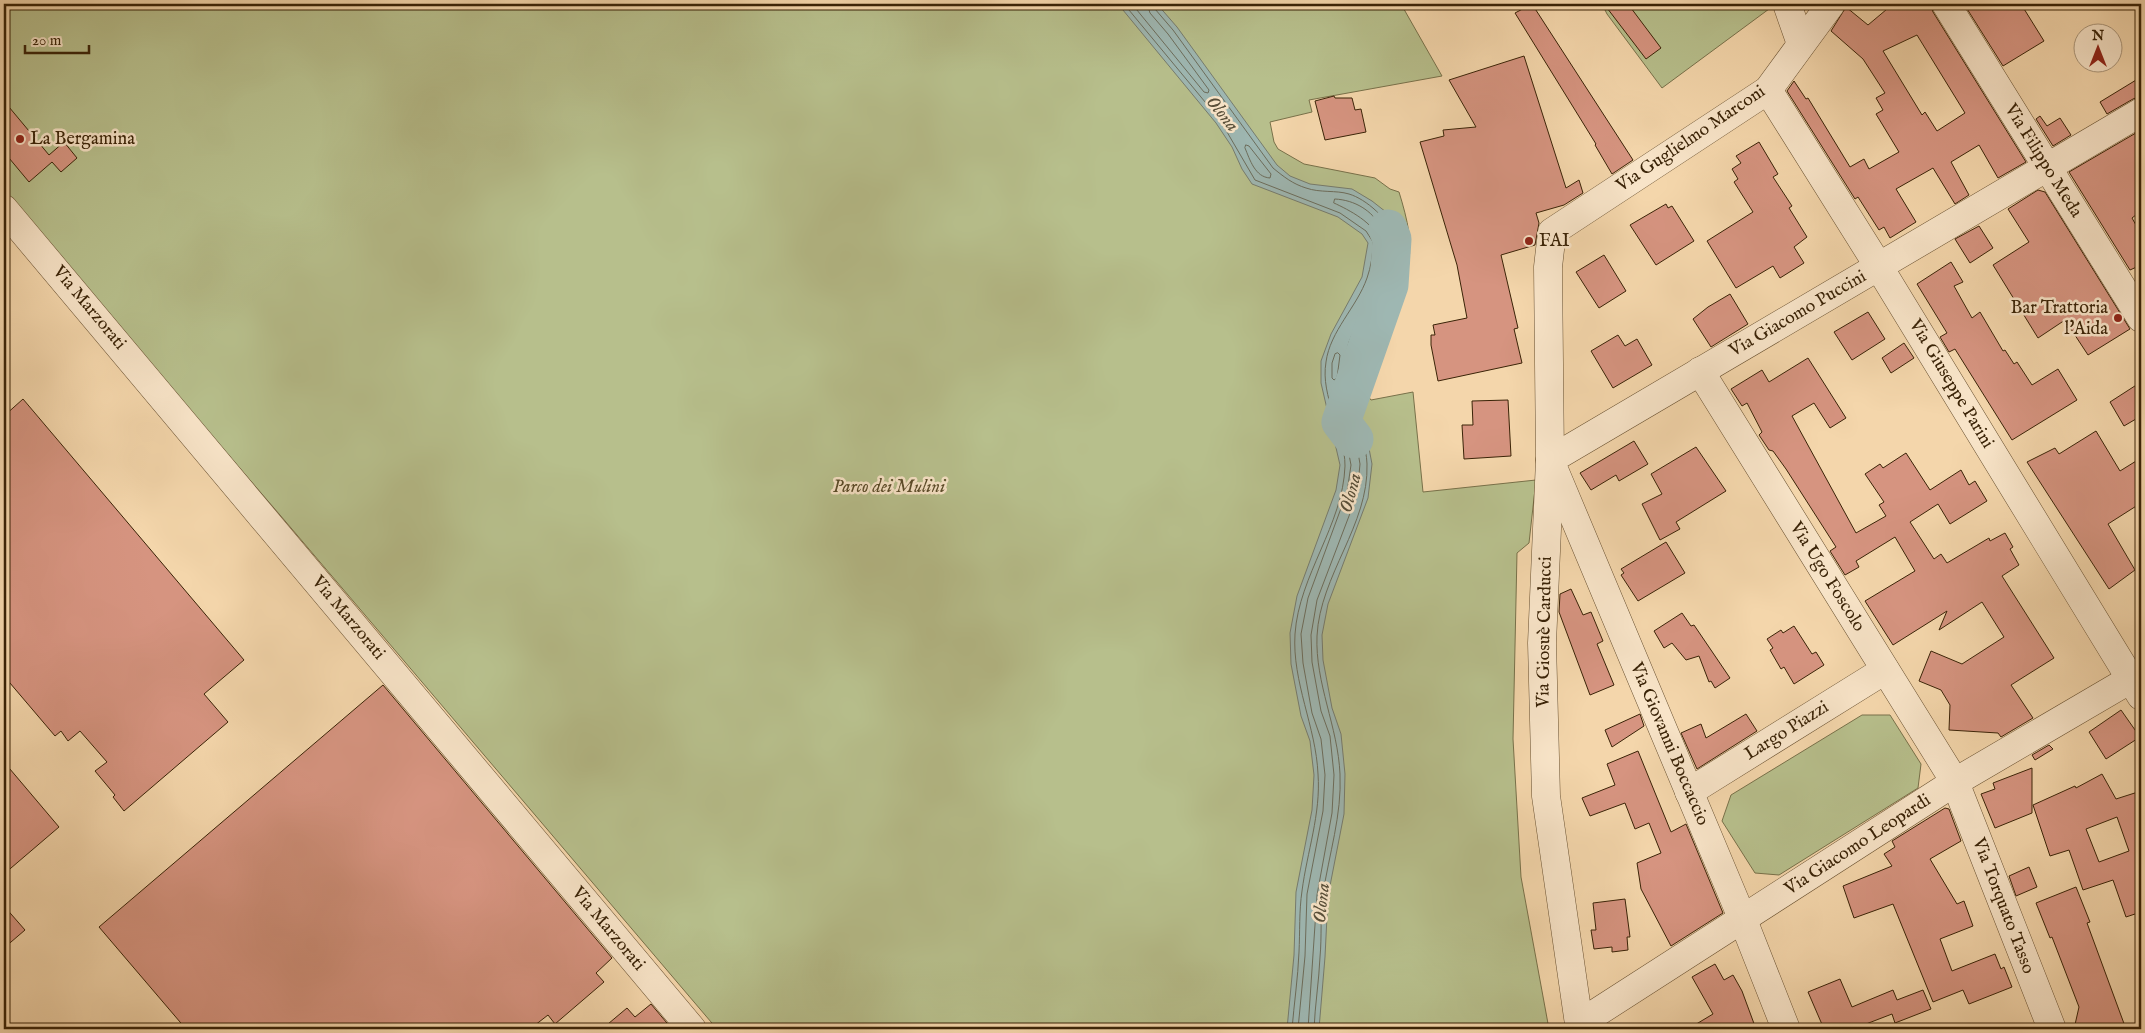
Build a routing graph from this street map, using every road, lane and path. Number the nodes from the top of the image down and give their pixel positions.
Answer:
1 (1787, 4) edge
2 (1831, 4) edge
3 (1946, 4) edge
4 (1802, 44) junction
5 (1768, 90) junction
6 (2141, 112) edge
7 (2046, 168) junction
8 (9, 224) edge
9 (1552, 232) joint
10 (1879, 267) junction
11 (2139, 309) edge
12 (1700, 372) junction
13 (1550, 460) junction
14 (1886, 670) junction
15 (2138, 682) edge
16 (1955, 782) junction
17 (1689, 792) junction
18 (1742, 920) junction
19 (1580, 1027) edge
20 (692, 1029) edge
21 (1786, 1029) edge
22 (2052, 1029) edge

1 - 4 street
2 - 4 street, Via Guglielmo Marconi
3 - 7 street, Via Filippo Meda
4 - 5 street, Via Guglielmo Marconi
5 - 9 street, Via Guglielmo Marconi
5 - 10 street, Via Giuseppe Parini
6 - 7 street, Via Giacomo Puccini
7 - 10 street, Via Giacomo Puccini
7 - 11 street, Via Filippo Meda
8 - 20 street, Via Marzorati
9 - 13 street, Via Giosuè Carducci
10 - 12 street, Via Giacomo Puccini
10 - 15 street, Via Giuseppe Parini
12 - 13 street, Via Giacomo Puccini
12 - 14 street, Via Ugo Foscolo
13 - 17 street, Via Giovanni Boccaccio
13 - 19 street, Via Giosuè Carducci
14 - 16 street, Via Ugo Foscolo
14 - 17 street, Largo Piazzi
15 - 16 street, Via Giacomo Leopardi
16 - 18 street, Via Giacomo Leopardi
16 - 22 street, Via Torquato Tasso
17 - 18 street, Via Giovanni Boccaccio
18 - 19 street, Via Giacomo Leopardi
18 - 21 street, Via Giovanni Boccaccio

